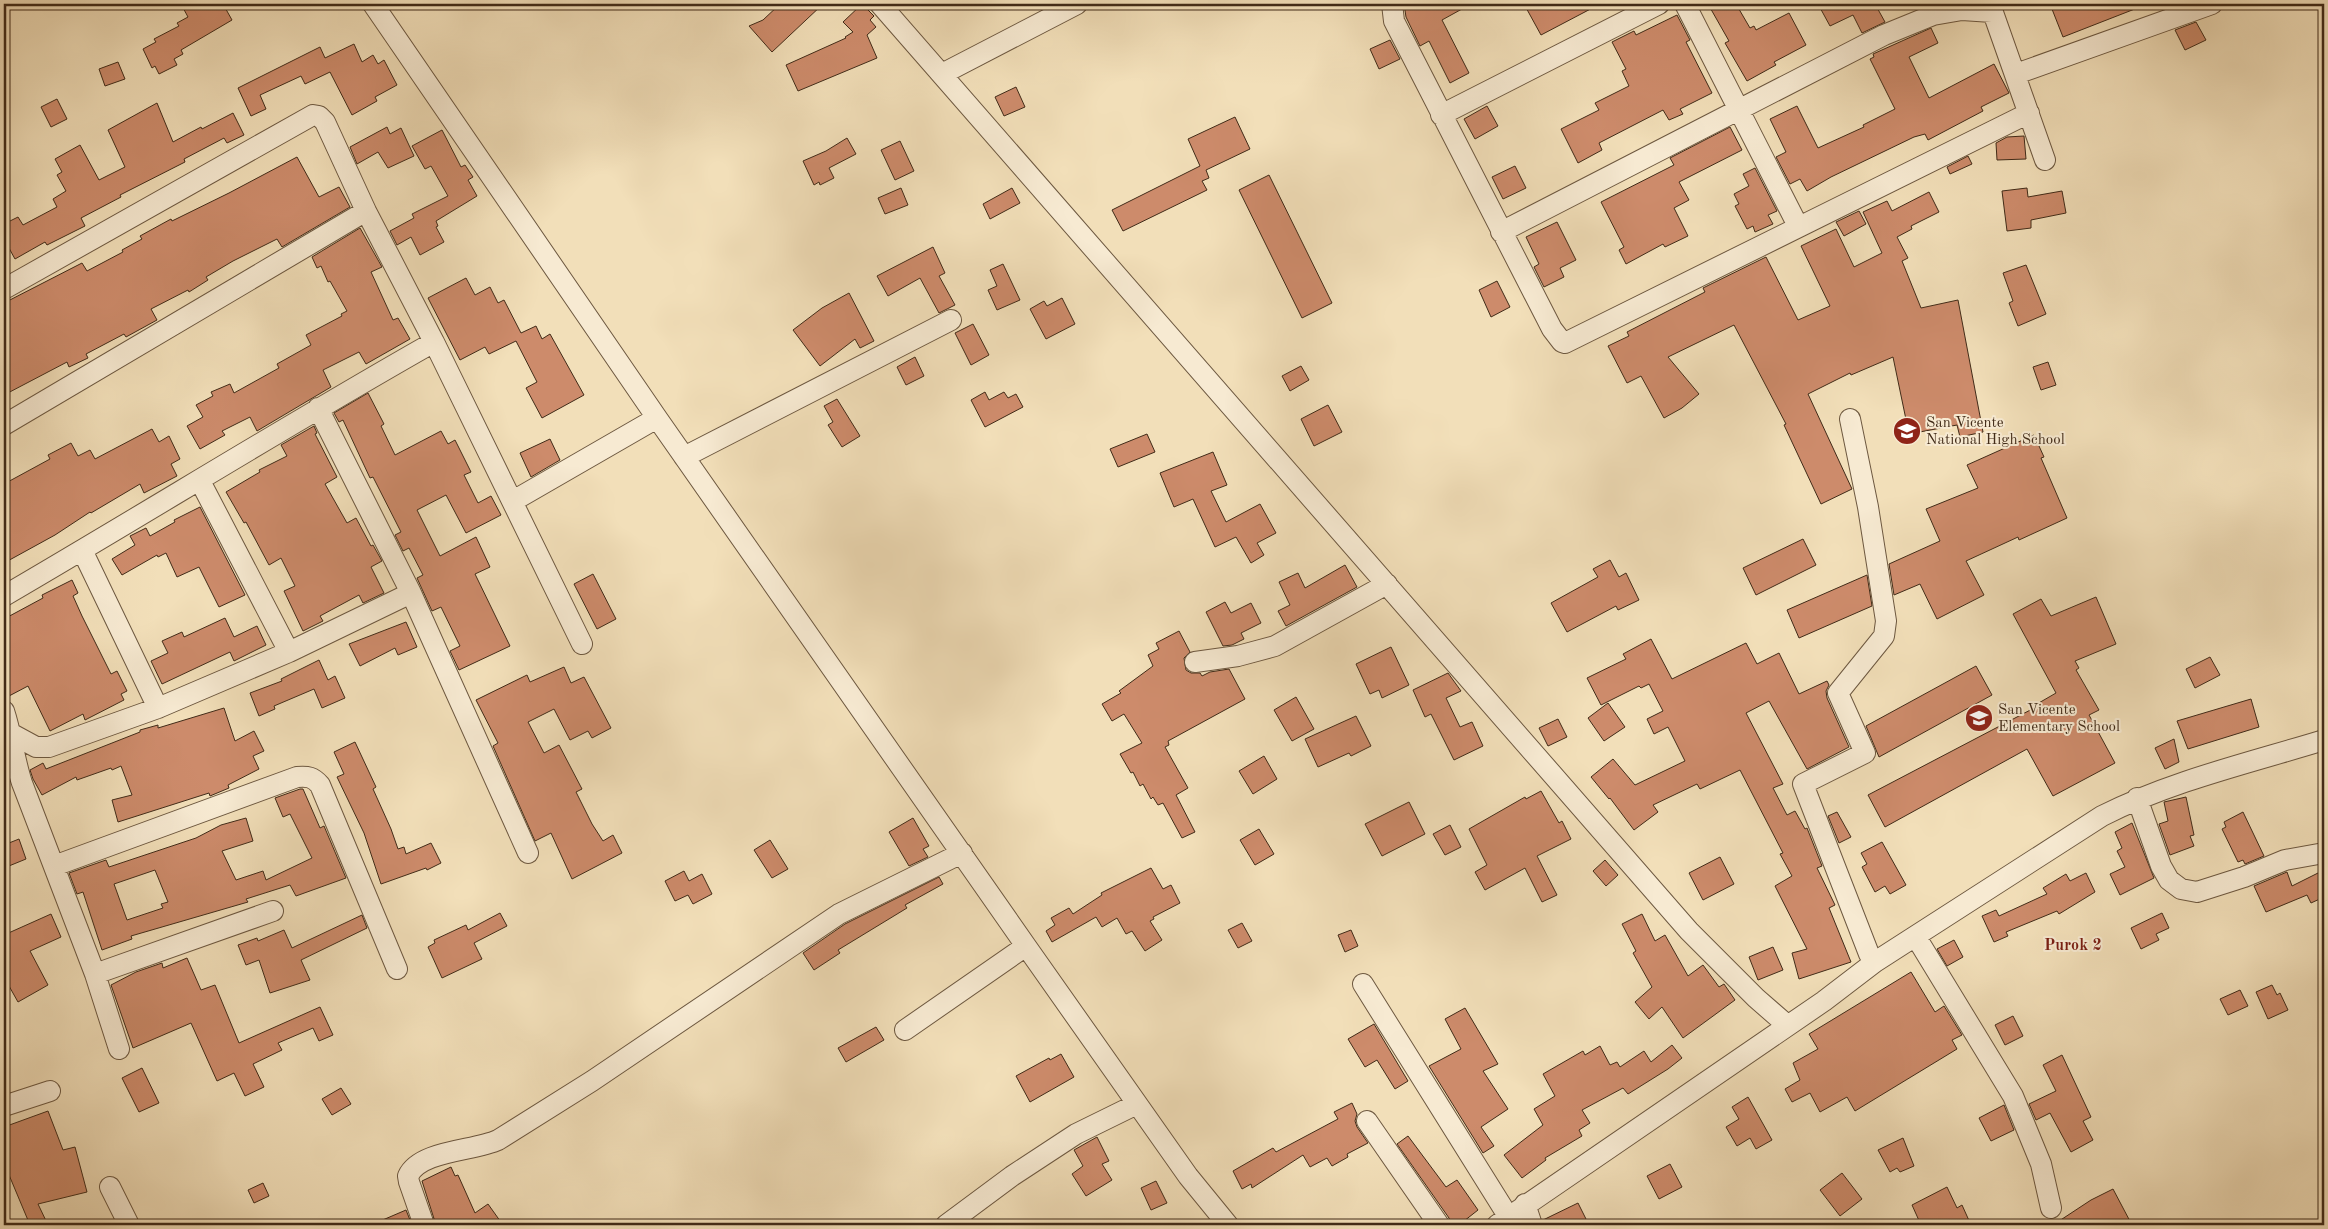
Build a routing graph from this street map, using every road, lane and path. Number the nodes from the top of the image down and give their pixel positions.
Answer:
1 (372, 4) edge
2 (880, 4) edge
3 (1077, 4) edge
4 (1392, 4) edge
5 (1658, 4) edge
6 (1685, 4) edge
7 (2212, 4) edge
8 (1991, 8) edge
9 (942, 74) junction
10 (2016, 74) junction
11 (1739, 108) junction
12 (2028, 112) junction
13 (1441, 115) junction
14 (2045, 160) dead end
15 (366, 211) junction
16 (1798, 226) junction
17 (1501, 232) junction
18 (4, 289) edge
19 (951, 320) dead end
20 (434, 342) junction
21 (318, 408) junction
22 (657, 418) junction
23 (1850, 419) dead end
24 (4, 425) edge
25 (684, 457) junction
26 (200, 481) junction
27 (513, 501) junction
28 (82, 550) junction
29 (1387, 584) junction
30 (411, 593) junction
31 (4, 596) edge
32 (582, 644) dead end
33 (289, 652) junction
34 (1195, 662) dead end
35 (158, 708) junction
36 (4, 711) edge
37 (12, 734) junction
38 (2324, 740) edge
39 (2137, 798) junction
40 (528, 853) dead end
41 (962, 853) junction
42 (2324, 853) edge
43 (54, 866) junction
44 (273, 911) dead end
45 (1916, 937) junction
46 (1026, 946) junction
47 (1875, 962) junction
48 (398, 969) dead end
49 (95, 974) junction
50 (1363, 984) dead end
51 (1787, 1025) junction
52 (905, 1030) dead end
53 (119, 1049) dead end
54 (50, 1092) dead end
55 (1137, 1104) junction
56 (4, 1106) edge
57 (1366, 1121) dead end
58 (110, 1187) dead end
59 (1525, 1204) junction
60 (2051, 1208) dead end
61 (1502, 1221) edge
62 (129, 1225) edge
63 (424, 1225) edge
64 (946, 1225) edge
65 (1228, 1225) edge
66 (1439, 1225) edge
67 (1532, 1225) edge

1 - 22 street
2 - 9 street
3 - 9 street
4 - 13 street
5 - 13 street
6 - 11 street
7 - 10 street
8 - 10 street
8 - 11 street
9 - 29 street
10 - 12 street
11 - 16 street
11 - 17 street
12 - 14 street
12 - 16 street
13 - 17 street
15 - 18 street
15 - 20 street
15 - 24 street
16 - 17 street
19 - 25 street
20 - 21 street
20 - 27 street
21 - 26 street
21 - 30 street
22 - 25 street
22 - 27 street
23 - 47 street
25 - 41 street
26 - 28 street
26 - 33 street
27 - 32 street
28 - 31 street
28 - 35 street
29 - 34 street
29 - 51 street
30 - 33 street
30 - 40 street
33 - 35 street
35 - 37 street
36 - 37 street
37 - 43 street
38 - 39 street
39 - 42 street
39 - 45 street
41 - 46 street
41 - 63 street
43 - 48 street
43 - 49 street
44 - 49 street
45 - 47 street
45 - 60 street
46 - 52 street
46 - 55 street
47 - 51 street
49 - 53 street
50 - 61 street
51 - 59 street
54 - 56 street
55 - 64 street
55 - 65 street
57 - 66 street
58 - 62 street
59 - 61 street
59 - 67 street

